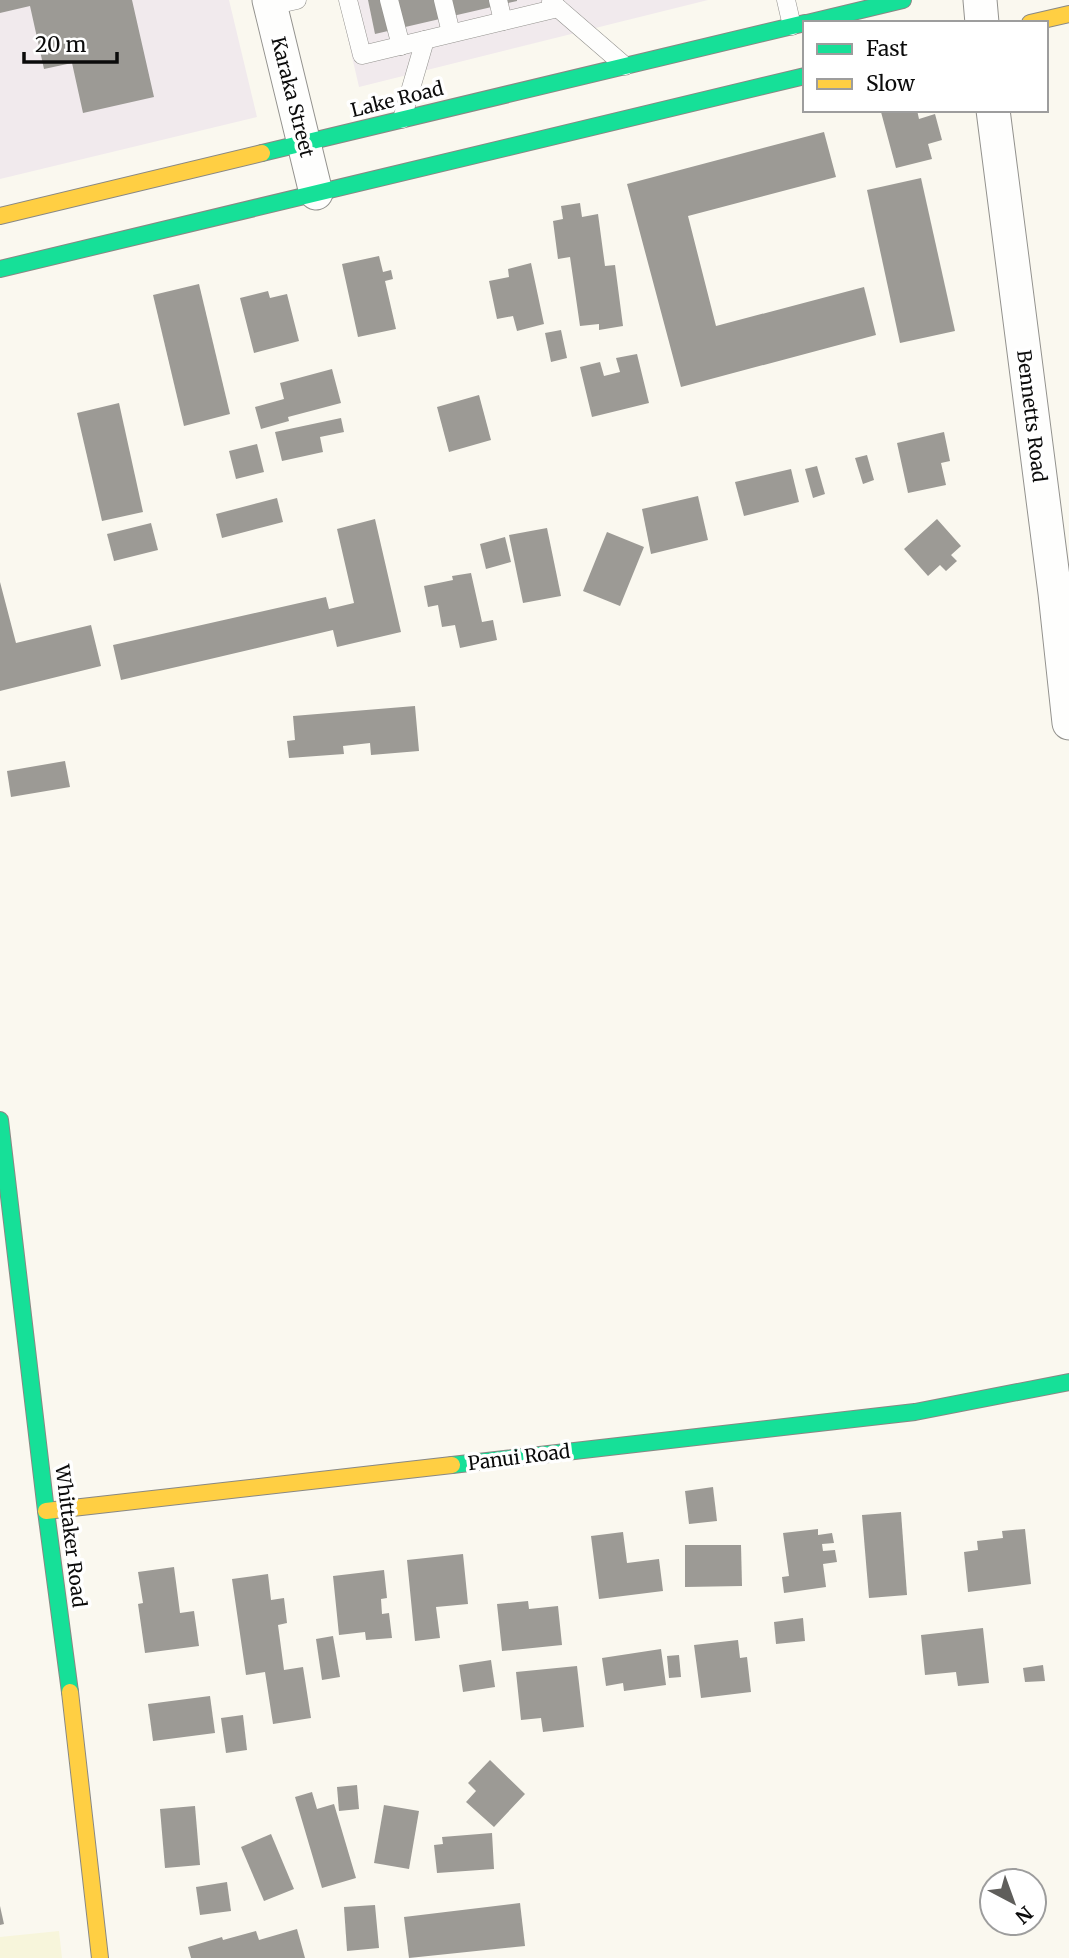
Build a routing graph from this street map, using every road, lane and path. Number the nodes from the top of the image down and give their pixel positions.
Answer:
1 (348, 0) edge
2 (389, 0) edge
3 (443, 0) edge
4 (498, 0) edge
5 (786, 0) edge
6 (903, 0) edge
7 (980, 0) edge
8 (279, 2) edge
9 (553, 4) edge
10 (1069, 13) edge
11 (503, 21) junction
12 (814, 21) edge
13 (982, 21) edge
14 (1038, 21) edge
15 (801, 24) edge
16 (451, 33) junction
17 (425, 40) junction
18 (401, 46) junction
19 (625, 66) junction
20 (803, 76) edge
21 (992, 112) edge
22 (402, 119) junction
23 (304, 143) junction
24 (316, 193) junction
25 (0, 216) edge
26 (0, 269) edge
27 (1069, 723) edge
28 (0, 1120) edge
29 (1069, 1382) edge
30 (1069, 1398) edge
31 (990, 1399) junction
32 (46, 1511) junction
33 (100, 1958) edge

1 - 18 lane
2 - 18 lane
3 - 16 lane
4 - 11 lane
5 - 15 lane
6 - 12 street, Lake Road
7 - 13 street
8 - 23 street, Karaka Street
9 - 11 lane
9 - 19 lane
10 - 14 street
11 - 16 lane
15 - 19 street, Lake Road
16 - 17 lane
17 - 18 lane
17 - 22 lane
19 - 22 street, Lake Road
20 - 24 street
21 - 27 street, Bennetts Road
22 - 23 street, Lake Road
23 - 24 street, Karaka Street
23 - 25 street, Lake Road
24 - 26 street
28 - 32 street, Whittaker Road
29 - 31 street, Panui Road
30 - 31 street, Panui Road
31 - 32 street, Panui Road
32 - 33 street, Whittaker Road

